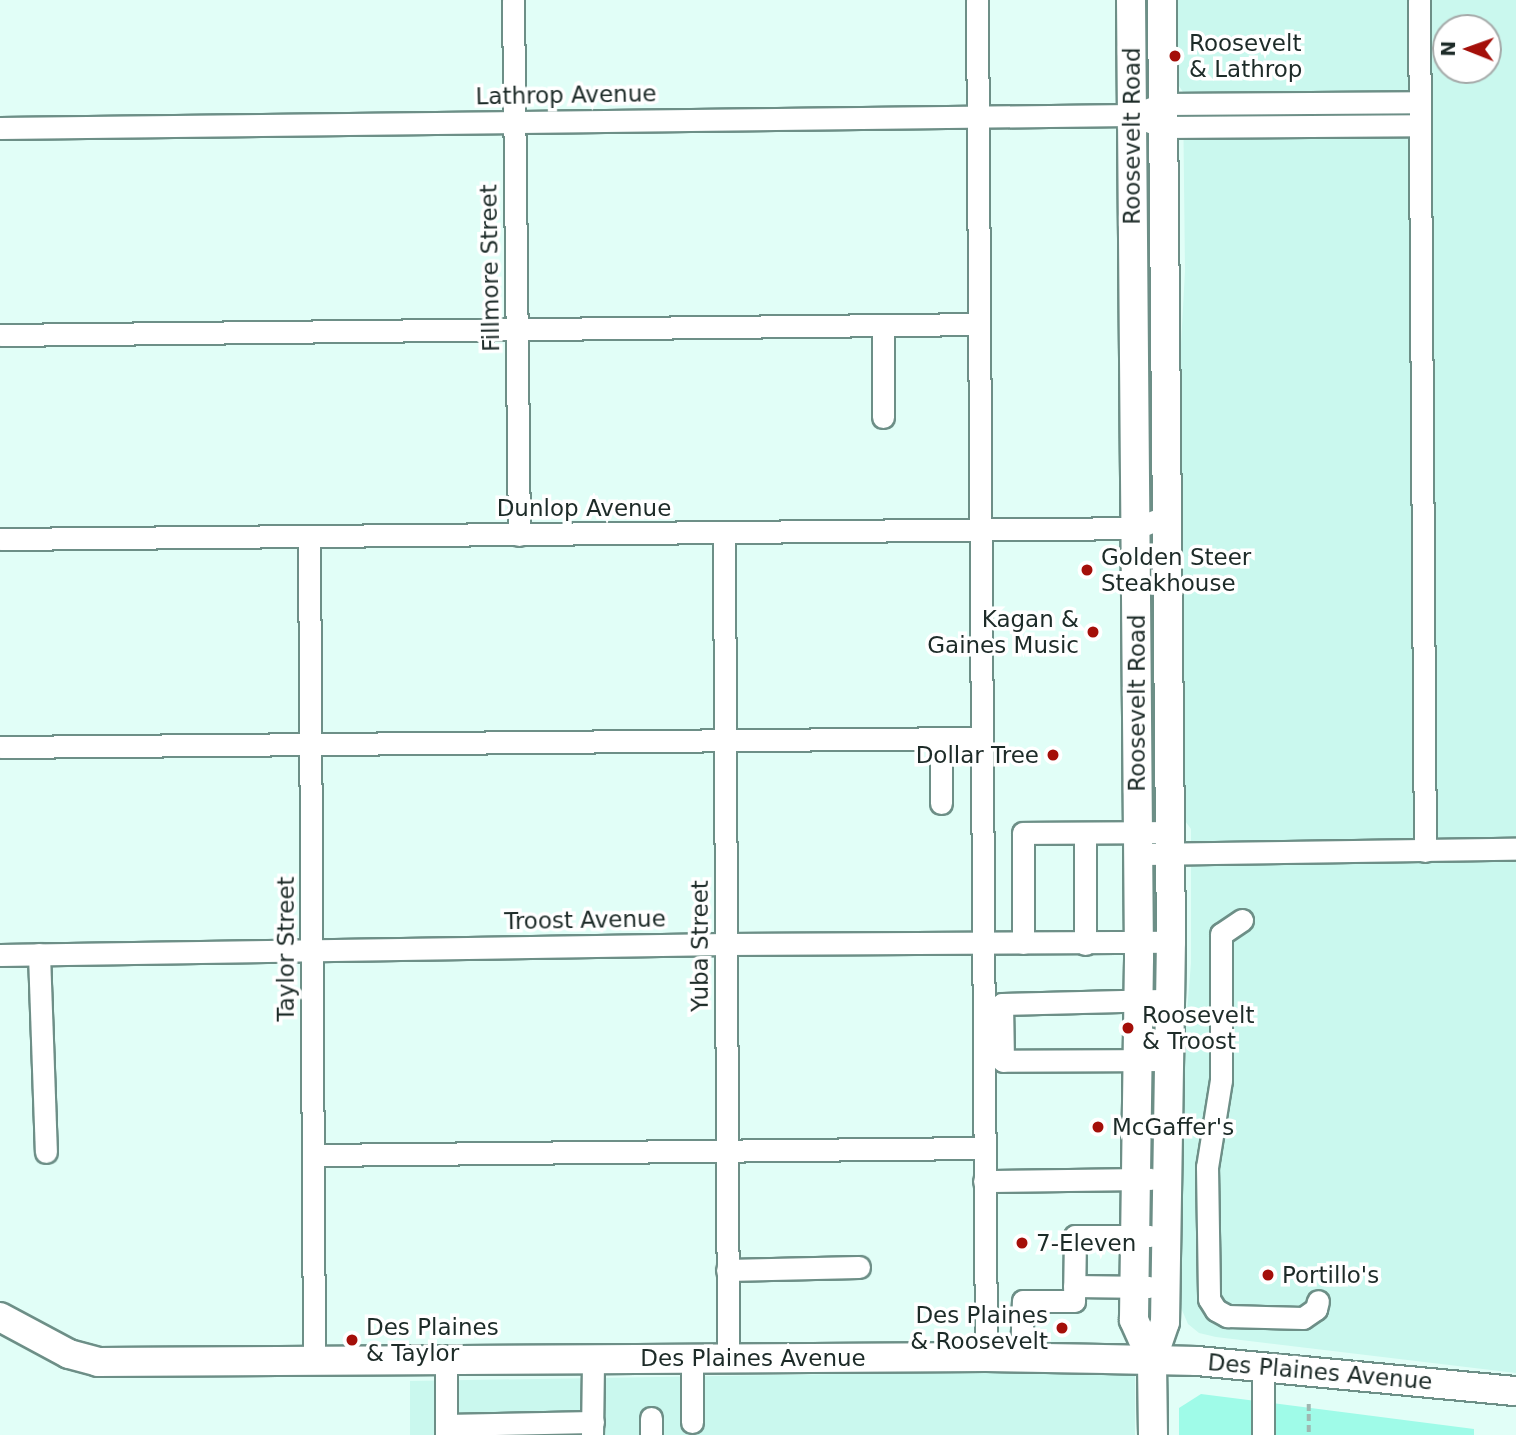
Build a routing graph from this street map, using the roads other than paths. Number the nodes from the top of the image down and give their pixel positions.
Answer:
1 (513, 0) edge
2 (977, 0) edge
3 (1131, 0) edge
4 (1162, 0) edge
5 (1419, 0) edge
6 (1420, 102) junction
7 (1132, 115) junction
8 (1163, 116) junction
9 (978, 117) junction
10 (515, 122) junction
11 (1420, 125) junction
12 (0, 128) edge
13 (979, 324) junction
14 (883, 325) junction
15 (517, 329) junction
16 (0, 335) edge
17 (883, 417) dead end
18 (1167, 516) junction
19 (1136, 528) junction
20 (980, 531) junction
21 (724, 533) junction
22 (519, 535) junction
23 (309, 536) junction
24 (0, 539) edge
25 (981, 738) junction
26 (941, 739) junction
27 (725, 741) junction
28 (311, 744) junction
29 (0, 747) edge
30 (941, 803) dead end
31 (1085, 833) junction
32 (1138, 843) junction
33 (1170, 843) junction
34 (1516, 849) edge
35 (1425, 851) junction
36 (1242, 920) dead end
37 (1171, 942) junction
38 (983, 943) junction
39 (1023, 943) junction
40 (1139, 943) junction
41 (726, 944) junction
42 (1085, 944) junction
43 (312, 950) junction
44 (39, 954) junction
45 (0, 955) edge
46 (1171, 1000) junction
47 (1139, 1001) junction
48 (1170, 1060) junction
49 (1138, 1061) junction
50 (984, 1147) junction
51 (727, 1151) junction
52 (46, 1152) dead end
53 (314, 1155) junction
54 (1167, 1179) junction
55 (1136, 1180) junction
56 (984, 1181) junction
57 (1135, 1236) junction
58 (1166, 1236) junction
59 (859, 1267) dead end
60 (727, 1270) junction
61 (1074, 1286) junction
62 (1134, 1287) junction
63 (1166, 1288) junction
64 (1318, 1301) dead end
65 (0, 1317) edge
66 (986, 1357) junction
67 (1021, 1357) junction
68 (692, 1359) junction
69 (728, 1359) junction
70 (593, 1360) junction
71 (1152, 1360) junction
72 (314, 1361) junction
73 (446, 1361) junction
74 (1263, 1367) junction
75 (1516, 1391) edge
76 (692, 1422) dead end
77 (592, 1429) edge
78 (446, 1430) edge
79 (1153, 1435) edge
80 (1263, 1435) edge

1 - 10 street, Fillmore Street
2 - 9 street
3 - 7 main road, Roosevelt Road
4 - 8 main road, Roosevelt Road
5 - 6 street
6 - 8 street
6 - 11 street
7 - 8 street
7 - 9 street, Lathrop Avenue
7 - 19 main road, Roosevelt Road
8 - 11 street
8 - 18 main road, Roosevelt Road
9 - 10 street, Lathrop Avenue
9 - 13 street
10 - 12 street, Lathrop Avenue
10 - 15 street, Fillmore Street
11 - 35 street
13 - 14 street
13 - 20 street
14 - 15 street
14 - 17 street
15 - 16 street
15 - 22 street, Fillmore Street
18 - 19 street, Dunlop Avenue
18 - 33 main road, Roosevelt Road
19 - 20 street, Dunlop Avenue
19 - 32 main road, Roosevelt Road
20 - 21 street, Dunlop Avenue
20 - 25 street
21 - 22 street, Dunlop Avenue
21 - 27 street, Yuba Street
22 - 23 street, Dunlop Avenue
23 - 24 street, Dunlop Avenue
23 - 28 street, Taylor Street
25 - 26 street
25 - 38 street
26 - 27 street
26 - 30 street
27 - 28 street
27 - 41 street, Yuba Street
28 - 29 street
28 - 43 street, Taylor Street
31 - 32 street
31 - 39 street
31 - 42 street
32 - 33 street
32 - 40 main road, Roosevelt Road
33 - 35 street
33 - 37 main road, Roosevelt Road
34 - 35 street
36 - 64 street
37 - 40 street, Troost Avenue
37 - 46 main road, Roosevelt Road
38 - 39 street, Troost Avenue
38 - 41 street, Troost Avenue
38 - 50 street
39 - 42 street, Troost Avenue
40 - 42 street, Troost Avenue
40 - 47 main road, Roosevelt Road
41 - 43 street, Troost Avenue
41 - 51 street, Yuba Street
43 - 44 street, Troost Avenue
43 - 53 street, Taylor Street
44 - 45 street, Troost Avenue
44 - 52 street
46 - 47 street
46 - 48 main road, Roosevelt Road
47 - 49 main road, Roosevelt Road
47 - 49 street
48 - 49 street
48 - 54 main road, Roosevelt Road
49 - 55 main road, Roosevelt Road
50 - 51 street
50 - 56 street
51 - 53 street
51 - 60 street, Yuba Street
53 - 72 street, Taylor Street
54 - 55 street
54 - 58 main road, Roosevelt Road
55 - 56 street
55 - 57 main road, Roosevelt Road
56 - 66 street
57 - 58 street
57 - 61 street
57 - 62 main road, Roosevelt Road
58 - 63 main road, Roosevelt Road
59 - 60 street
60 - 69 street, Yuba Street
61 - 62 street
61 - 67 street
62 - 63 street
62 - 71 main road, Roosevelt Road
63 - 71 main road, Roosevelt Road
65 - 72 main road, Des Plaines Avenue
66 - 67 main road, Des Plaines Avenue
66 - 69 main road, Des Plaines Avenue
67 - 71 main road, Des Plaines Avenue
68 - 69 main road, Des Plaines Avenue
68 - 70 main road, Des Plaines Avenue
68 - 76 street
70 - 73 main road, Des Plaines Avenue
70 - 77 street
71 - 74 main road, Des Plaines Avenue
71 - 79 main road, Roosevelt Road
72 - 73 main road, Des Plaines Avenue
73 - 78 street
74 - 75 main road, Des Plaines Avenue
74 - 80 street
77 - 78 street

